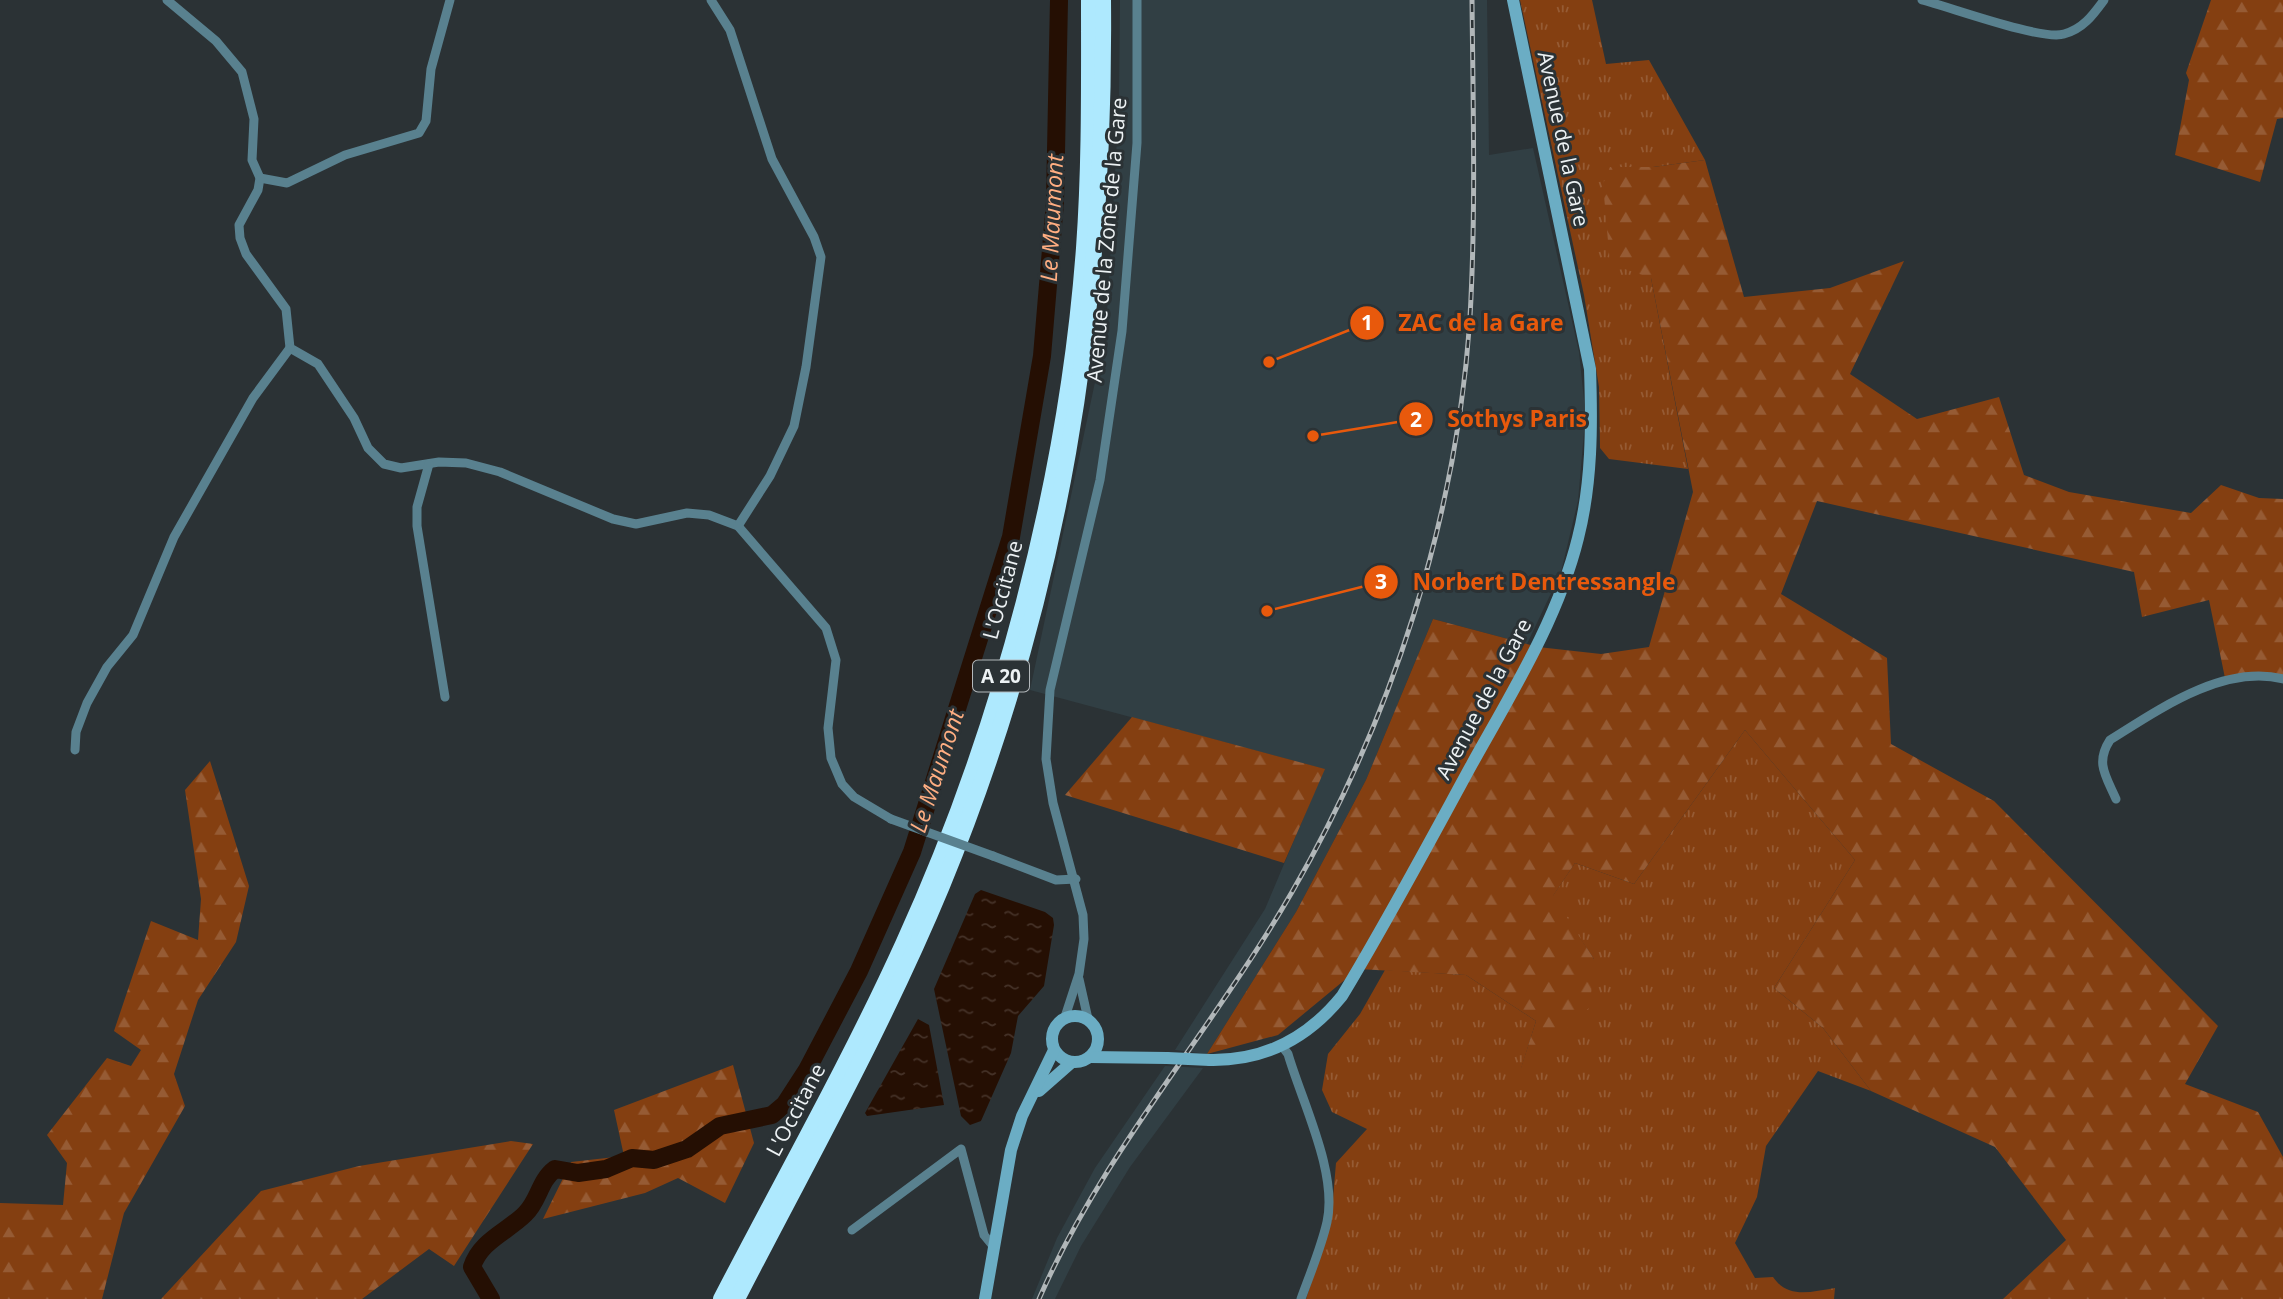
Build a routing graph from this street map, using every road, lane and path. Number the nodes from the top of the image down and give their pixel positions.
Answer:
1 (167, 0) edge
2 (450, 0) edge
3 (711, 0) edge
4 (1089, 0) edge
5 (1103, 0) edge
6 (1137, 0) edge
7 (1513, 0) edge
8 (1922, 0) edge
9 (2104, 0) edge
10 (260, 178) junction
11 (290, 348) junction
12 (429, 464) junction
13 (738, 526) junction
14 (2283, 679) edge
15 (445, 698) dead end
16 (75, 750) dead end
17 (2116, 799) dead end
18 (1076, 879) junction
19 (1079, 974) junction
20 (1065, 1017) junction
21 (1088, 1019) junction
22 (1098, 1038) junction
23 (1282, 1046) junction
24 (1054, 1050) junction
25 (1132, 1056) junction
26 (1090, 1057) junction
27 (1072, 1062) junction
28 (1034, 1096) junction
29 (852, 1230) dead end
30 (993, 1246) junction
31 (721, 1299) edge
32 (737, 1299) edge
33 (985, 1299) edge
34 (1301, 1299) edge

1 - 10 street
2 - 10 street
3 - 13 street
4 - 31 highway, L'Occitane / A 20
5 - 32 highway, L'Occitane / A 20
6 - 18 street, Avenue de la Zone de la Gare
7 - 23 street, Avenue de la Gare
8 - 9 street
10 - 11 street
11 - 12 street
11 - 16 street
12 - 13 street
12 - 15 street
13 - 18 street, bridge
14 - 17 street
18 - 19 street, Avenue de la Zone de la Gare
19 - 20 street, Avenue de la Zone de la Gare
19 - 21 street, Avenue de la Zone de la Gare
20 - 21 street
20 - 24 street
21 - 22 street
22 - 25 street
22 - 26 street
23 - 25 street, Avenue de la Gare, bridge
23 - 34 street
24 - 27 street
24 - 28 street
25 - 26 street, Avenue de la Gare
26 - 27 street
27 - 28 street
28 - 30 street
29 - 30 street
30 - 33 street

